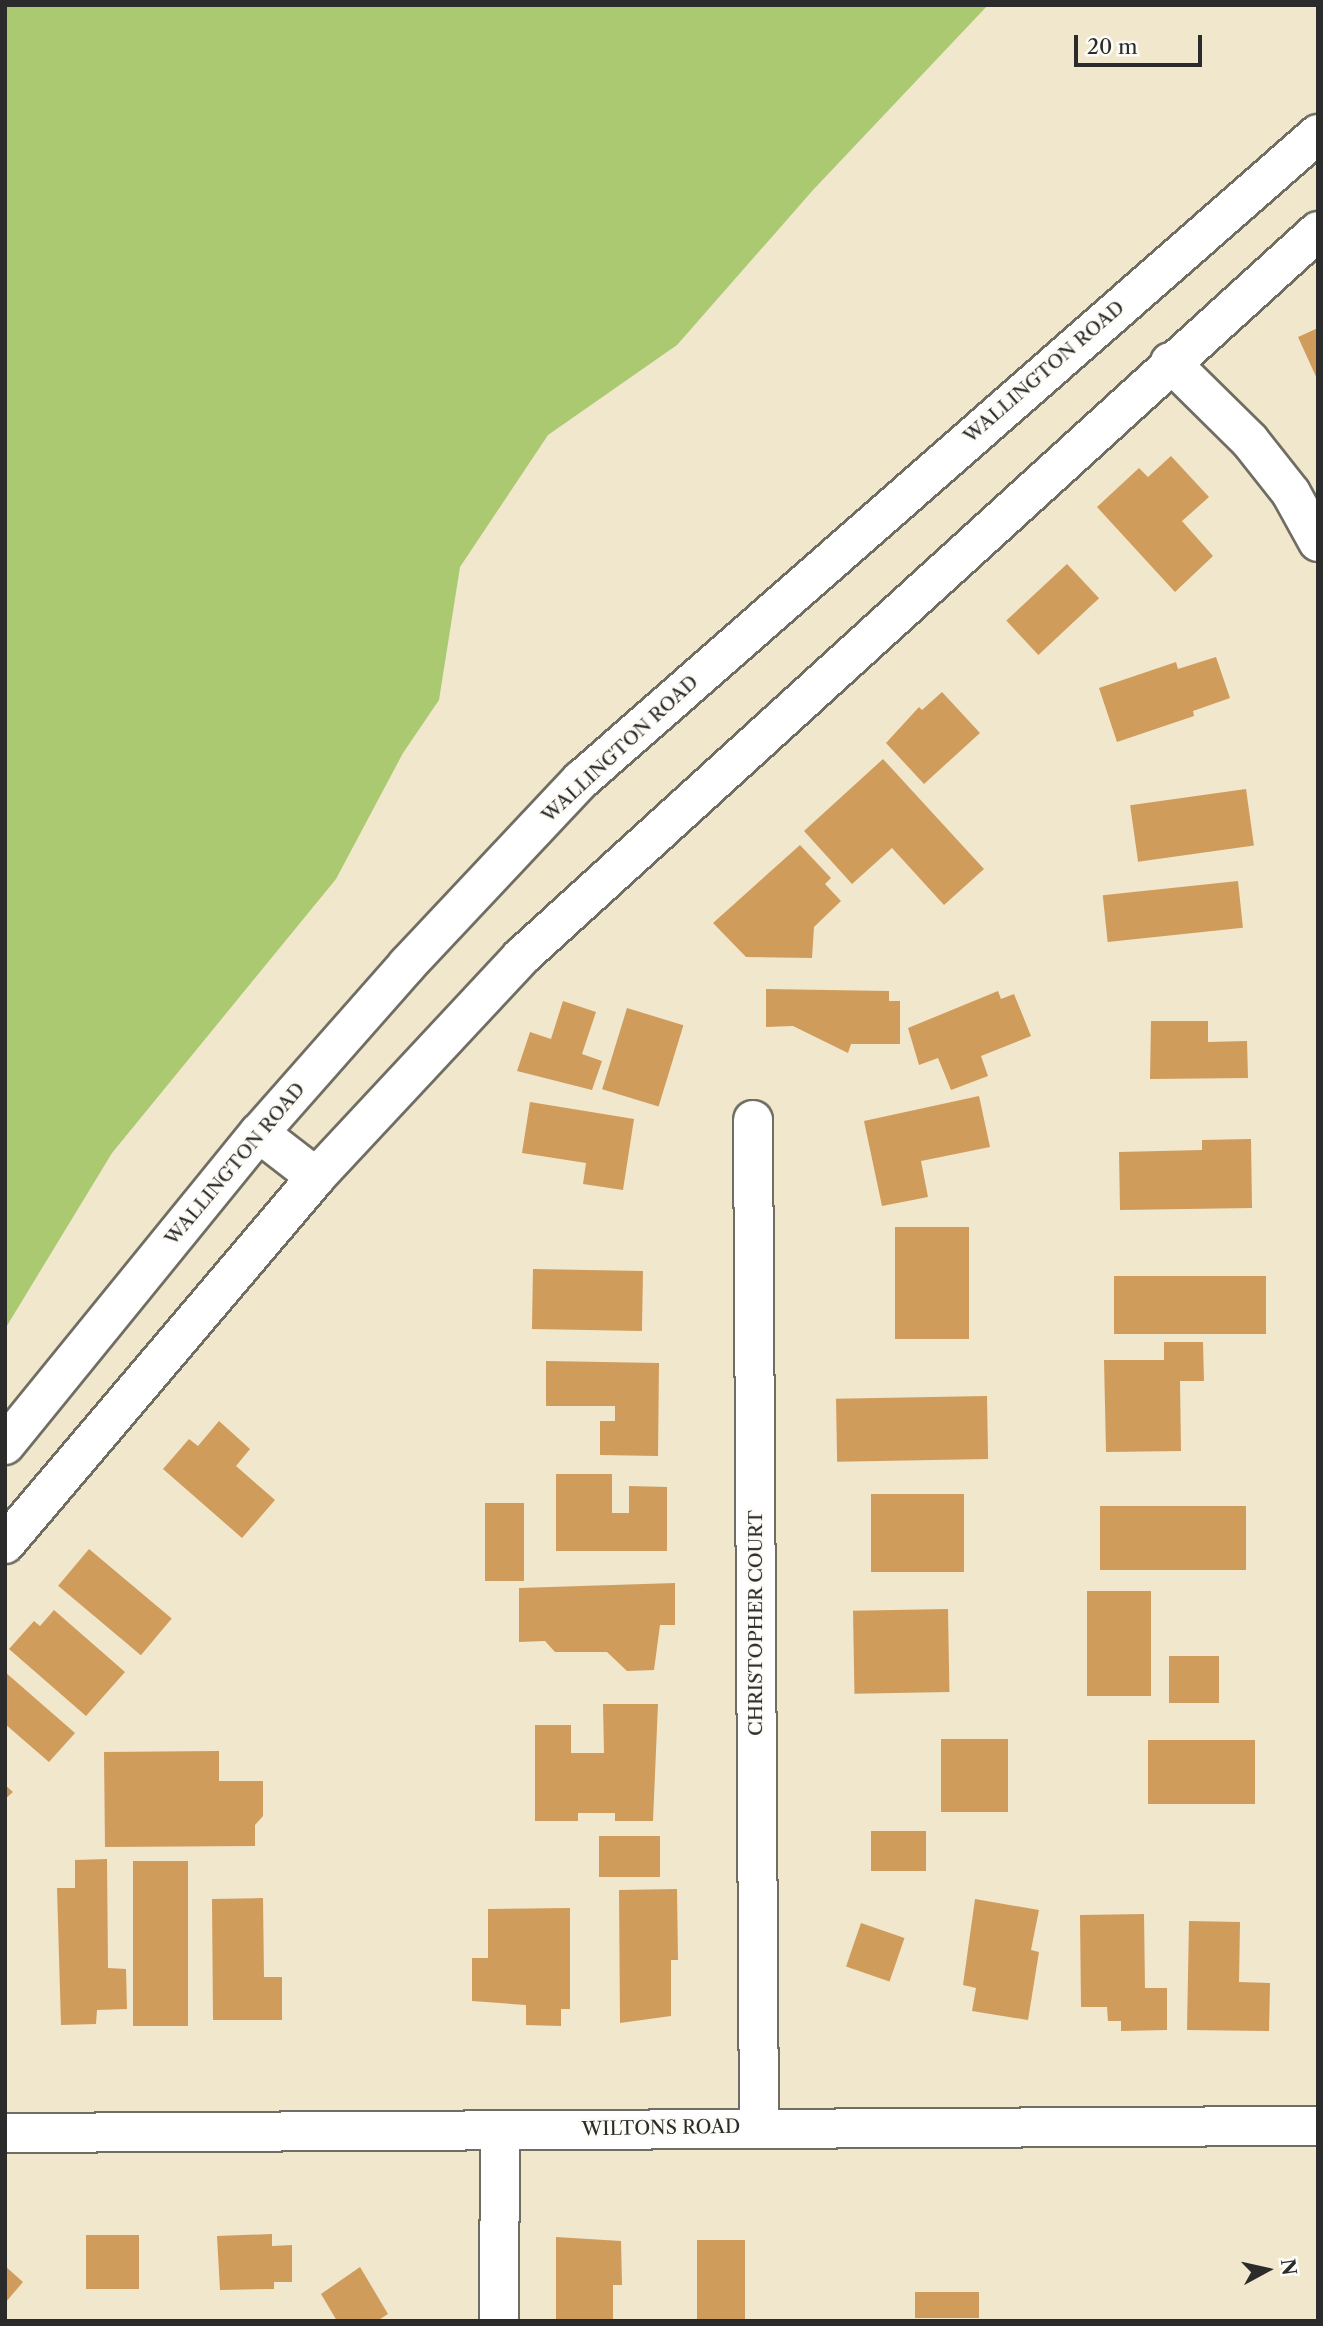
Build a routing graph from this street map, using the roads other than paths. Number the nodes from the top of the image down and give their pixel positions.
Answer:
1 (1318, 134) edge
2 (1318, 231) edge
3 (1170, 362) junction
4 (1318, 542) edge
5 (753, 1120) dead end
6 (259, 1133) junction
7 (316, 1177) junction
8 (5, 1445) edge
9 (5, 1544) edge
10 (760, 2126) junction
11 (1318, 2126) edge
12 (500, 2132) junction
13 (5, 2133) edge
14 (499, 2321) edge

1 - 6 street, WALLINGTON ROAD
2 - 3 street
3 - 4 street
3 - 7 street
5 - 10 street, CHRISTOPHER COURT
6 - 7 street
6 - 8 street, WALLINGTON ROAD
7 - 9 street
10 - 11 street, WILTONS ROAD
10 - 12 street, WILTONS ROAD
12 - 13 street, WILTONS ROAD
12 - 14 street

